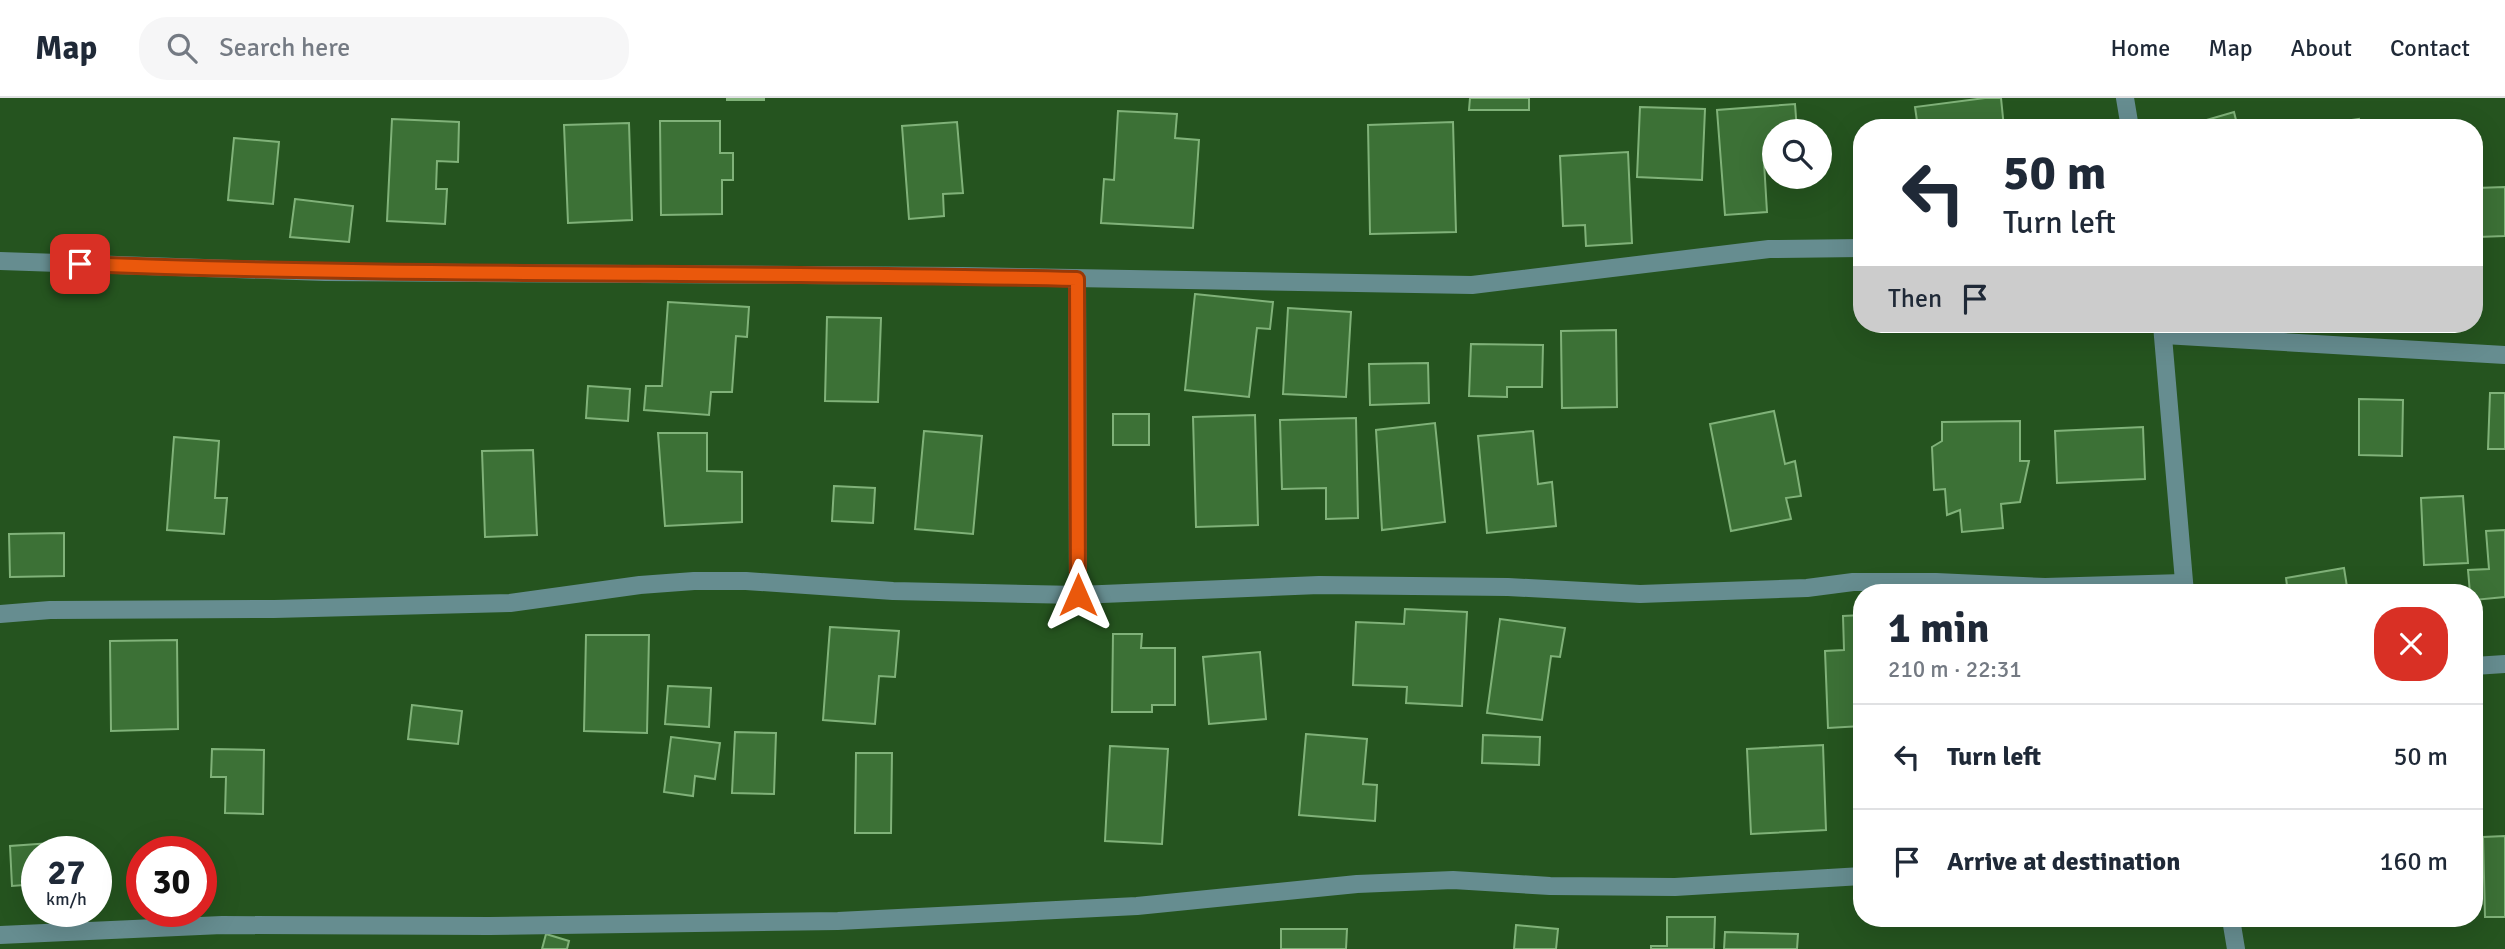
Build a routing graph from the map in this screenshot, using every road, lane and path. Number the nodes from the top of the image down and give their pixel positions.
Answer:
1 (2125, 98) edge
2 (2128, 119) edge
3 (1853, 248) edge
4 (0, 261) edge
5 (1077, 279) junction
6 (2163, 333) edge
7 (2216, 333) edge
8 (2505, 355) edge
9 (1980, 584) edge
10 (2184, 584) edge
11 (1078, 595) junction
12 (0, 614) edge
13 (2505, 664) edge
14 (2483, 665) edge
15 (1853, 877) edge
16 (2232, 927) edge
17 (0, 935) edge
18 (2236, 949) edge

1 - 2 street
3 - 5 street
4 - 5 street
5 - 11 street
6 - 10 street
7 - 8 street
9 - 11 street
11 - 12 street
13 - 14 street
15 - 17 street
16 - 18 street

